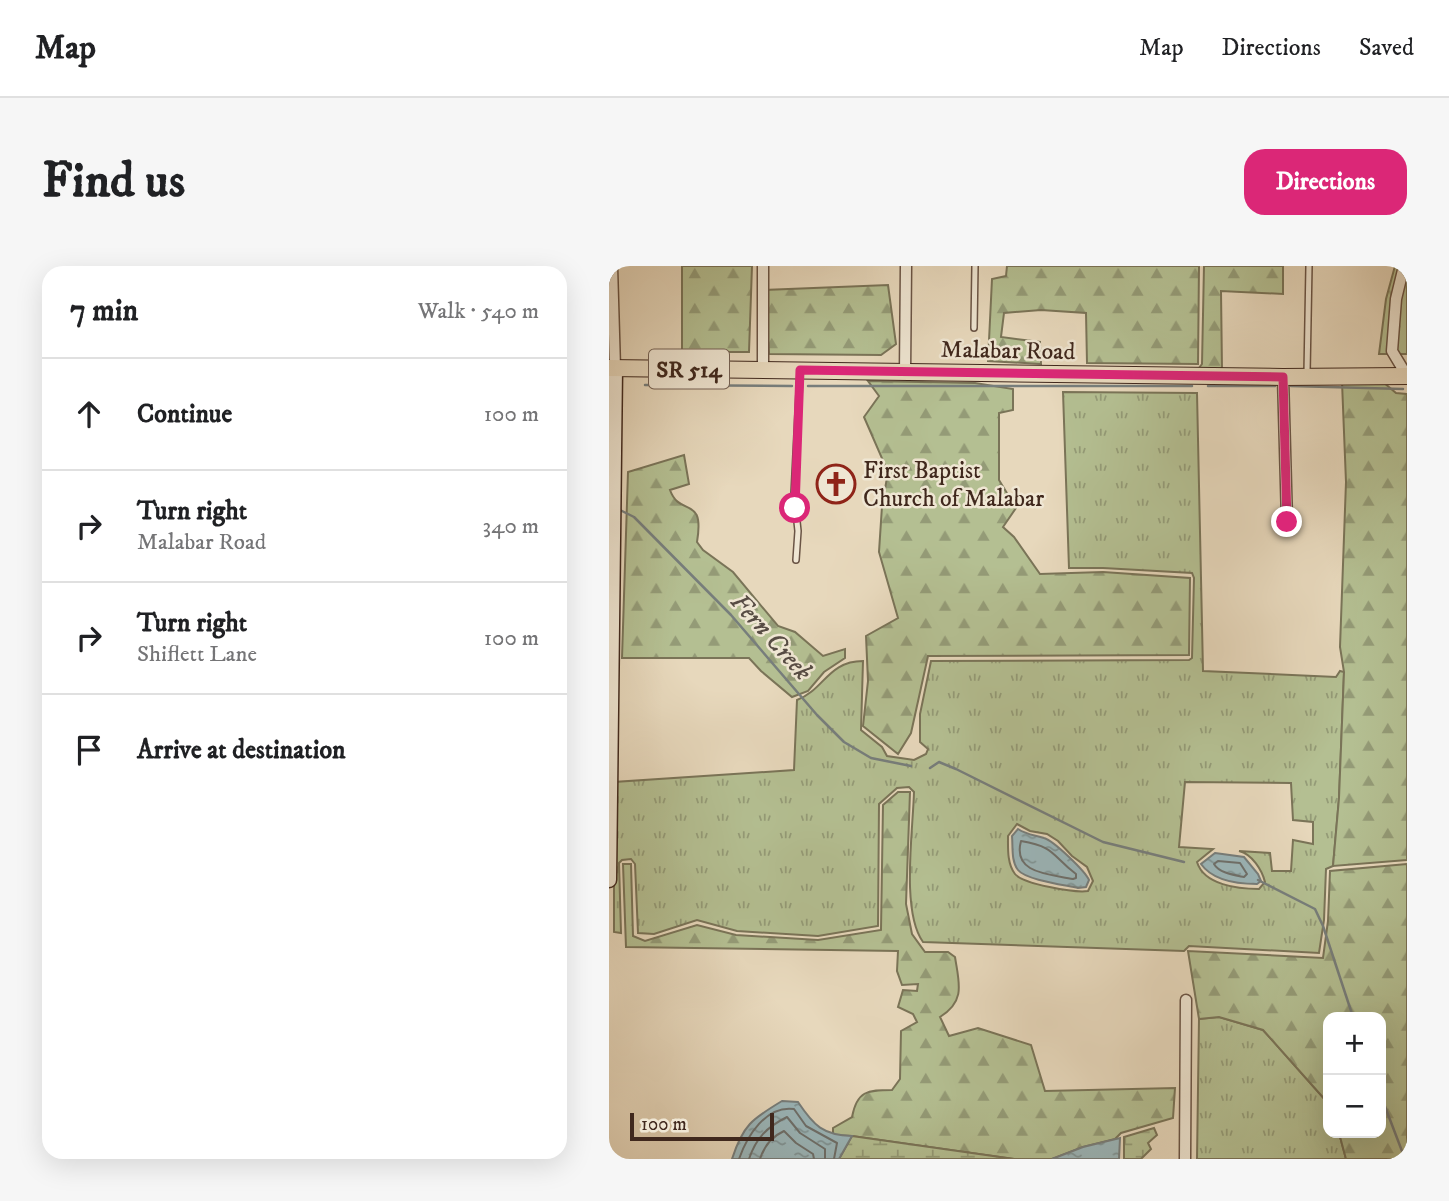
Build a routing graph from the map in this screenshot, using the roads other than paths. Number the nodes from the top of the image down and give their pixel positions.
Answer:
1 (612, 266) edge
2 (763, 266) edge
3 (906, 266) edge
4 (975, 266) edge
5 (1309, 266) edge
6 (1404, 266) edge
7 (974, 328) dead end
8 (612, 368) edge
9 (763, 370) junction
10 (800, 370) junction
11 (905, 372) junction
12 (1307, 376) junction
13 (1407, 376) edge
14 (1283, 377) junction
15 (1287, 522) dead end
16 (796, 560) dead end
17 (609, 880) edge
18 (1186, 1000) dead end
19 (1185, 1159) edge

1 - 8 street
2 - 9 street
3 - 11 street
4 - 7 lane
5 - 12 lane
6 - 13 street
8 - 9 main road, Malabar Road / SR 514
8 - 17 street
9 - 10 main road, Malabar Road / SR 514
10 - 11 main road, Malabar Road / SR 514
10 - 16 lane
11 - 14 main road, Malabar Road / SR 514
12 - 13 main road, Malabar Road / SR 514
12 - 14 main road, Malabar Road / SR 514
14 - 15 street
18 - 19 street

